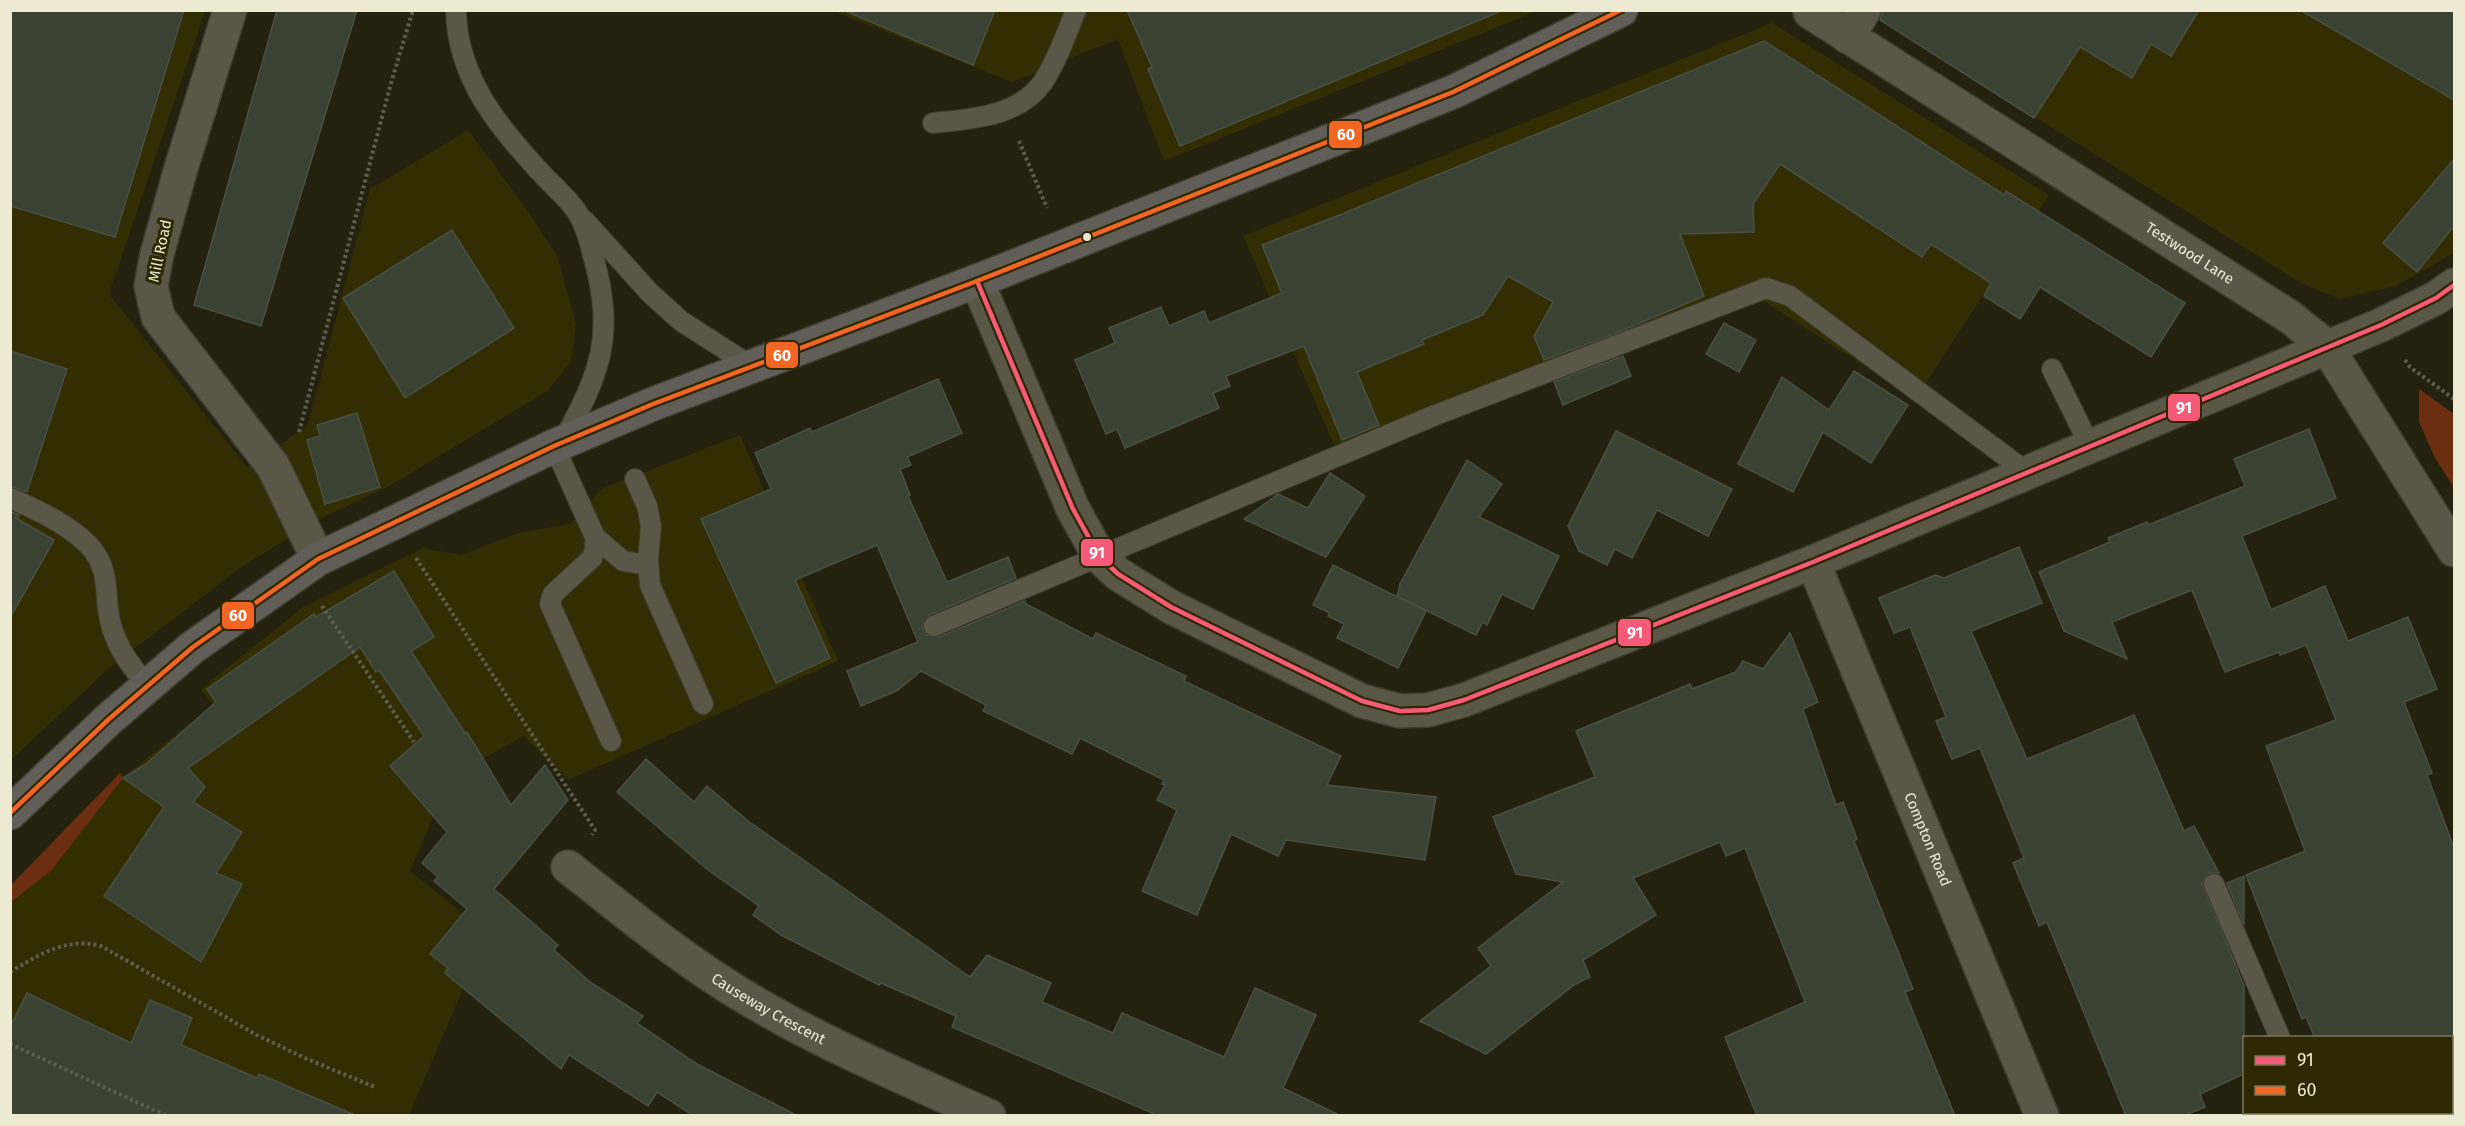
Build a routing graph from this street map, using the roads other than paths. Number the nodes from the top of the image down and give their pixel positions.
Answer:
1 (230, 10) edge
2 (456, 10) edge
3 (1076, 10) edge
4 (1620, 11) edge
5 (1810, 12) dead end
6 (1856, 24) edge
7 (933, 123) dead end
8 (577, 212) junction
9 (977, 280) junction
10 (2454, 285) edge
11 (2327, 347) junction
12 (751, 366) junction
13 (2052, 369) dead end
14 (558, 445) junction
15 (2091, 448) junction
16 (2028, 472) junction
17 (635, 479) dead end
18 (10, 498) edge
19 (595, 537) junction
20 (2454, 550) edge
21 (1100, 556) junction
22 (1813, 562) junction
23 (648, 565) junction
24 (308, 566) junction
25 (934, 626) dead end
26 (147, 685) junction
27 (703, 704) dead end
28 (611, 741) dead end
29 (10, 813) edge
30 (568, 867) road end
31 (2214, 884) dead end
32 (2279, 1036) edge
33 (989, 1116) edge
34 (2042, 1116) edge

1 - 24 street, Mill Road
2 - 8 lane
3 - 7 lane
4 - 9 main road
5 - 6 street, Testwood Lane
6 - 11 street, Testwood Lane
8 - 12 lane
8 - 14 lane
9 - 12 main road
9 - 21 street
10 - 11 street
11 - 15 street
11 - 20 street, Testwood Lane
12 - 14 main road
13 - 15 lane
14 - 19 lane
14 - 24 main road
15 - 16 street
16 - 21 lane
16 - 22 street
17 - 23 lane
18 - 26 lane
19 - 23 lane
19 - 28 lane
21 - 22 street
21 - 25 lane
22 - 34 street, Compton Road
23 - 27 lane
24 - 26 main road
26 - 29 main road
30 - 33 street, Causeway Crescent
31 - 32 lane

